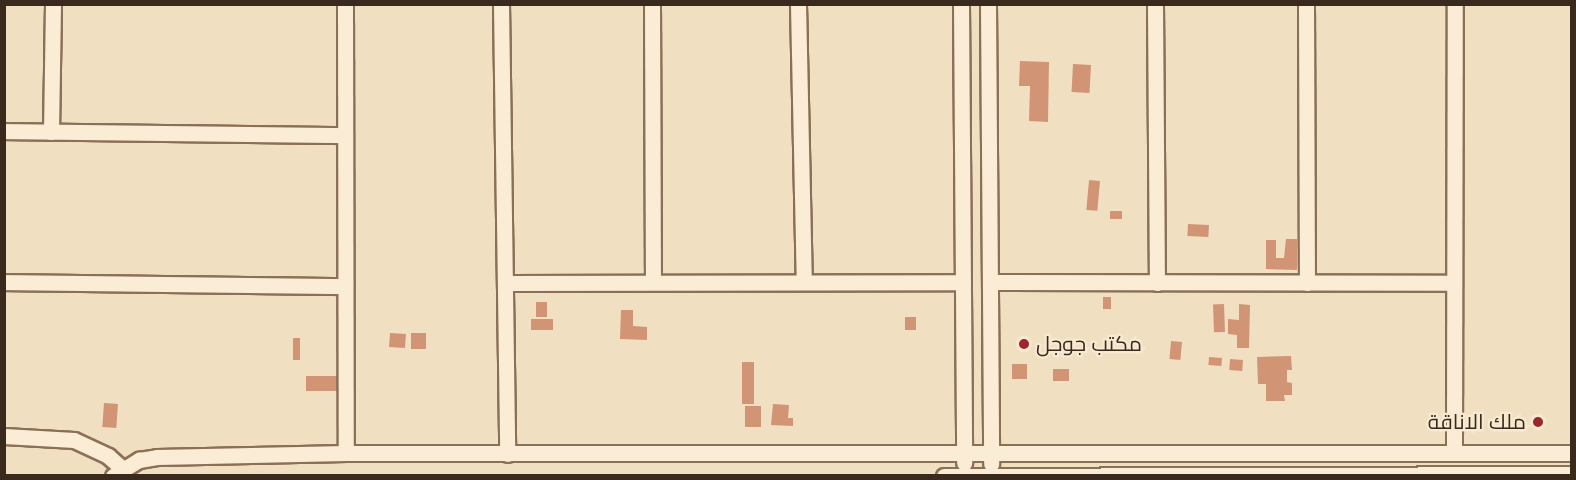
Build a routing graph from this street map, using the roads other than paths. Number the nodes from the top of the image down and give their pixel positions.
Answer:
1 (53, 4) edge
2 (345, 4) edge
3 (501, 4) edge
4 (652, 4) edge
5 (798, 4) edge
6 (961, 4) edge
7 (988, 4) edge
8 (1155, 4) edge
9 (1306, 4) edge
10 (1455, 4) edge
11 (4, 131) edge
12 (51, 132) junction
13 (345, 135) junction
14 (4, 282) edge
15 (653, 282) junction
16 (804, 282) junction
17 (963, 282) junction
18 (990, 282) junction
19 (505, 283) junction
20 (1157, 283) junction
21 (1307, 283) junction
22 (1454, 284) junction
23 (345, 285) junction
24 (4, 436) edge
25 (346, 453) junction
26 (1454, 453) junction
27 (1572, 453) edge
28 (507, 454) junction
29 (964, 454) junction
30 (991, 454) junction
31 (117, 472) edge
32 (1572, 474) edge
33 (991, 475) edge
34 (1219, 475) edge
35 (1366, 475) edge
36 (1548, 475) edge
37 (944, 476) edge
38 (964, 476) edge

1 - 12 street
2 - 13 street
3 - 19 street
4 - 15 street
5 - 16 street
6 - 17 street
7 - 18 street
8 - 20 street
9 - 21 street
10 - 22 street
11 - 12 street
12 - 13 street
13 - 23 street
14 - 23 street
15 - 16 street
15 - 19 street
16 - 17 street
17 - 29 street
18 - 20 street
18 - 30 street
19 - 28 street
20 - 21 street
21 - 22 street
22 - 26 street
23 - 25 street
24 - 31 street
25 - 28 street
25 - 31 street
26 - 27 street
26 - 30 street
28 - 29 street
29 - 30 street
29 - 38 street
30 - 33 street
32 - 36 street
33 - 34 street
33 - 38 street
34 - 35 street
35 - 36 street
37 - 38 street

